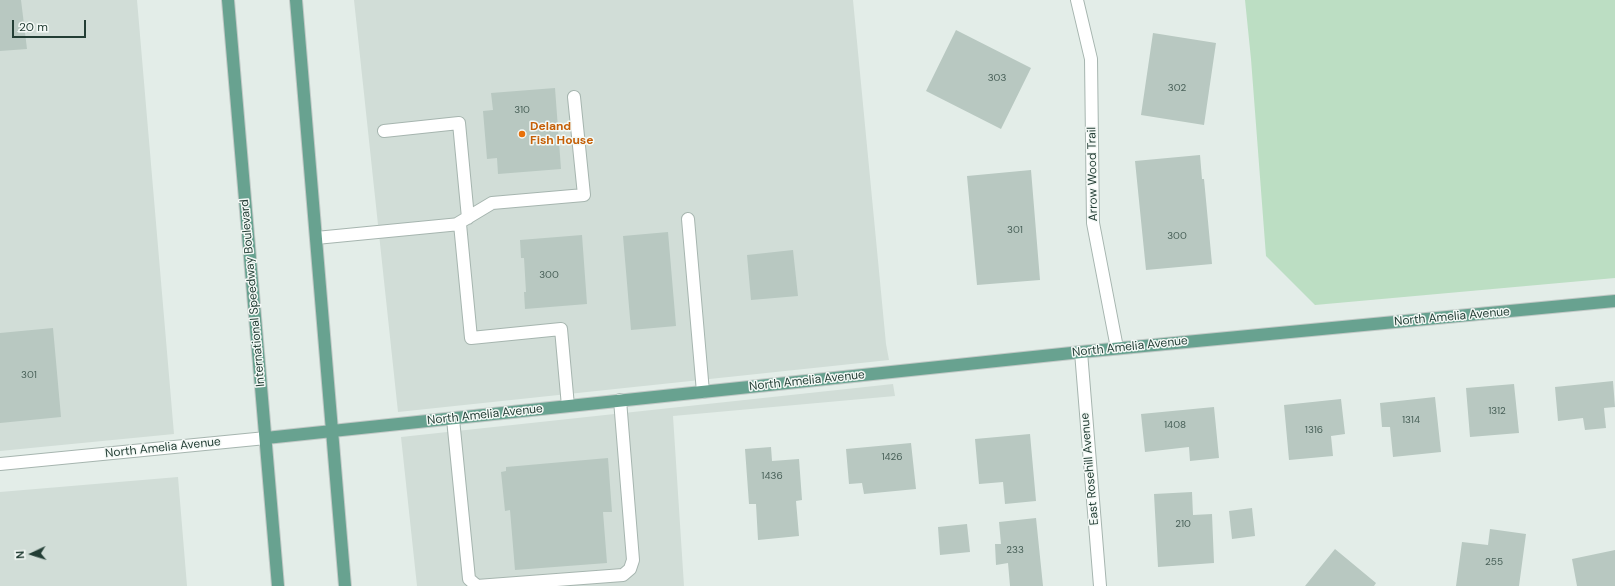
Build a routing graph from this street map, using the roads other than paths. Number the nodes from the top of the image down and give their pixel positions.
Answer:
1 (228, 0) edge
2 (296, 0) edge
3 (1076, 0) edge
4 (574, 97) dead end
5 (384, 131) dead end
6 (468, 218) junction
7 (688, 219) dead end
8 (457, 224) junction
9 (316, 238) junction
10 (1615, 301) edge
11 (1118, 348) junction
12 (1081, 352) junction
13 (703, 392) junction
14 (620, 400) junction
15 (568, 406) junction
16 (453, 419) junction
17 (332, 431) junction
18 (266, 438) junction
19 (0, 464) edge
20 (474, 584) edge
21 (278, 586) edge
22 (346, 586) edge
23 (1100, 586) edge

1 - 18 main road, International Speedway Boulevard
2 - 9 main road
3 - 11 street, Arrow Wood Trail
4 - 6 street
5 - 6 street
6 - 8 street
7 - 13 street
8 - 9 street
8 - 15 street
9 - 17 main road
10 - 11 main road, North Amelia Avenue
11 - 12 main road, North Amelia Avenue
12 - 13 main road, North Amelia Avenue
12 - 23 street, East Rosehill Avenue
13 - 14 main road, North Amelia Avenue
14 - 15 main road, North Amelia Avenue
14 - 20 street
15 - 16 main road, North Amelia Avenue
16 - 17 main road, North Amelia Avenue
16 - 20 street
17 - 18 main road, North Amelia Avenue
17 - 22 main road
18 - 19 street, North Amelia Avenue
18 - 21 main road, International Speedway Boulevard

